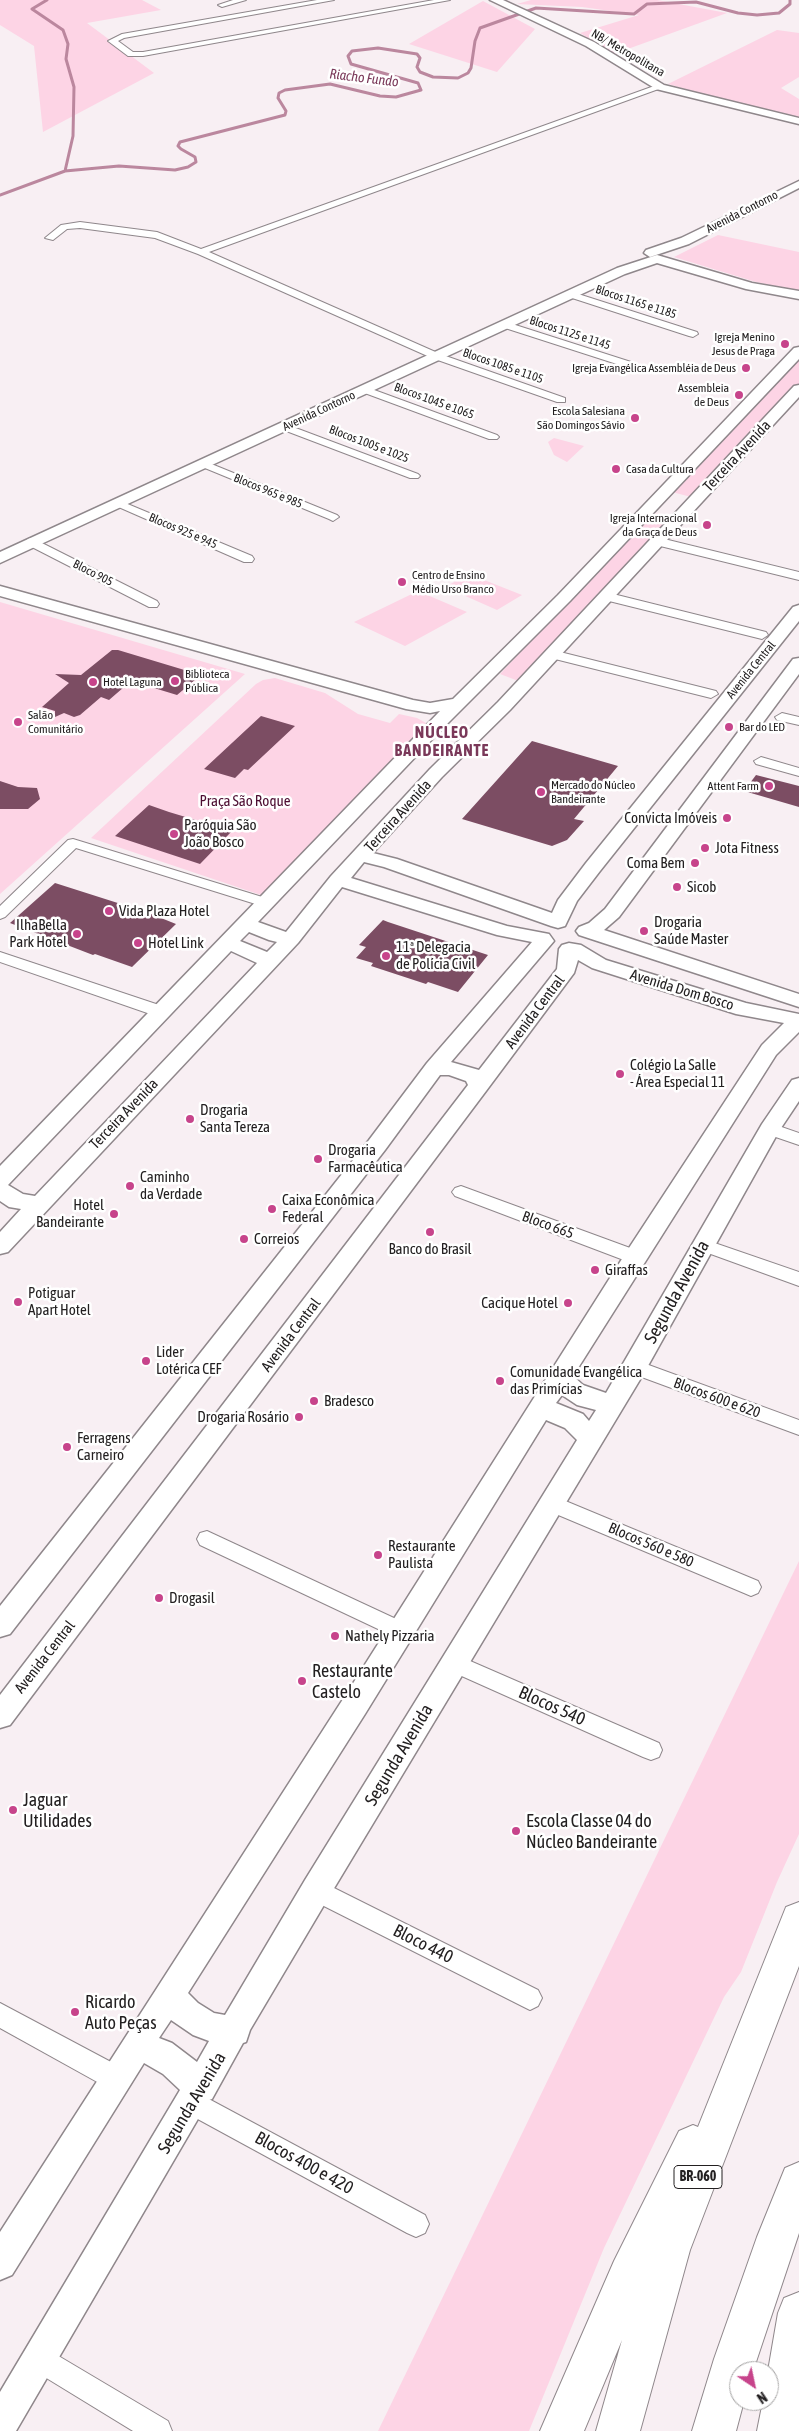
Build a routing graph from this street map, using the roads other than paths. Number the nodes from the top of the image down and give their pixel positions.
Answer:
1 (242, 0) edge
2 (330, 0) edge
3 (446, 0) edge
4 (495, 0) edge
5 (222, 6) dead end
6 (660, 87) junction
7 (799, 121) edge
8 (799, 184) edge
9 (50, 238) dead end
10 (201, 252) junction
11 (656, 256) junction
12 (572, 295) junction
13 (799, 295) edge
14 (506, 325) junction
15 (693, 334) dead end
16 (799, 351) edge
17 (436, 356) junction
18 (627, 364) dead end
19 (799, 389) edge
20 (366, 390) junction
21 (561, 400) dead end
22 (286, 427) junction
23 (493, 437) dead end
24 (204, 464) junction
25 (414, 476) dead end
26 (664, 492) junction
27 (697, 499) junction
28 (118, 503) junction
29 (650, 507) junction
30 (682, 514) junction
31 (333, 517) dead end
32 (32, 542) junction
33 (656, 542) junction
34 (0, 556) edge
35 (248, 559) dead end
36 (799, 576) edge
37 (0, 591) edge
38 (605, 596) junction
39 (154, 604) dead end
40 (799, 610) edge
41 (762, 635) dead end
42 (552, 654) junction
43 (799, 664) edge
44 (485, 678) junction
45 (524, 684) junction
46 (464, 698) junction
47 (744, 699) junction
48 (412, 705) junction
49 (504, 706) junction
50 (782, 717) dead end
51 (799, 721) edge
52 (437, 724) junction
53 (761, 761) dead end
54 (799, 772) edge
55 (360, 856) junction
56 (390, 863) junction
57 (338, 880) junction
58 (369, 888) junction
59 (267, 903) junction
60 (0, 914) edge
61 (558, 922) junction
62 (246, 924) junction
63 (586, 931) junction
64 (291, 938) junction
65 (543, 939) junction
66 (226, 944) junction
67 (571, 949) junction
68 (0, 957) edge
69 (270, 961) junction
70 (162, 1012) junction
71 (798, 1015) edge
72 (434, 1068) junction
73 (799, 1085) edge
74 (479, 1086) junction
75 (770, 1129) junction
76 (799, 1139) edge
77 (0, 1180) edge
78 (0, 1190) edge
79 (461, 1192) dead end
80 (38, 1204) junction
81 (3, 1234) edge
82 (703, 1245) junction
83 (635, 1257) junction
84 (799, 1279) edge
85 (635, 1367) junction
86 (560, 1378) junction
87 (612, 1402) junction
88 (541, 1410) junction
89 (799, 1428) edge
90 (591, 1438) junction
91 (551, 1503) junction
92 (207, 1539) dead end
93 (751, 1587) dead end
94 (0, 1626) edge
95 (402, 1631) junction
96 (454, 1662) junction
97 (0, 1716) edge
98 (651, 1750) dead end
99 (316, 1890) junction
100 (799, 1919) edge
101 (774, 1983) junction
102 (169, 1996) junction
103 (530, 1998) dead end
104 (0, 2015) edge
105 (235, 2031) junction
106 (138, 2045) junction
107 (117, 2080) junction
108 (197, 2095) junction
109 (799, 2182) edge
110 (416, 2224) dead end
111 (0, 2263) edge
112 (799, 2313) edge
113 (40, 2358) junction
114 (0, 2425) edge
115 (158, 2431) edge
116 (562, 2431) edge
117 (618, 2431) edge
118 (714, 2431) edge
119 (779, 2431) edge

1 - 5 street
2 - 3 street
4 - 6 street, NB/ Metropolitana
6 - 7 street, NB/ Metropolitana
6 - 10 street
8 - 11 street, Avenida Contorno
9 - 10 street, Blocos 1085 e 1105
10 - 17 street, Blocos 1085 e 1105
11 - 12 street, Avenida Contorno
11 - 13 street
12 - 14 street, Avenida Contorno
12 - 15 street, Blocos 1165 e 1185
14 - 17 street, Avenida Contorno
14 - 18 street, Blocos 1125 e 1145
16 - 26 street, Terceira Avenida
17 - 20 street, Avenida Contorno
17 - 21 street, Blocos 1085 e 1105
19 - 27 street, Terceira Avenida
20 - 22 street, Avenida Contorno
20 - 23 street, Blocos 1045 e 1065
22 - 24 street, Avenida Contorno
22 - 25 street, Blocos 1005 e 1025
24 - 28 street, Avenida Contorno
24 - 31 street, Blocos 965 e 985
26 - 27 street
26 - 29 street, Terceira Avenida
27 - 30 street, Terceira Avenida
28 - 32 street, Avenida Contorno
28 - 35 street, Blocos 925 e 945
29 - 30 street
29 - 44 street, Terceira Avenida
30 - 33 street, Terceira Avenida
32 - 34 street, Avenida Contorno
32 - 39 street, Bloco 905
33 - 36 street
33 - 38 street, Terceira Avenida
37 - 48 street
38 - 41 street
38 - 42 street, Terceira Avenida
40 - 47 street, Avenida Central
42 - 45 street, Terceira Avenida
42 - 47 street
43 - 47 street, Avenida Central
44 - 45 street
44 - 46 street, Terceira Avenida
45 - 49 street, Terceira Avenida
46 - 48 street
46 - 49 street
46 - 52 street, Terceira Avenida
47 - 61 street, Avenida Central
47 - 63 street, Avenida Central
48 - 52 street
49 - 55 street, Terceira Avenida
50 - 51 street
52 - 59 street, Terceira Avenida
53 - 54 street
55 - 56 street
55 - 57 street, Terceira Avenida
56 - 58 street
56 - 61 street
57 - 58 street
57 - 64 street, Terceira Avenida
58 - 65 street
59 - 60 street
59 - 62 street, Terceira Avenida
61 - 63 street
61 - 65 street
62 - 64 street
62 - 66 street, Terceira Avenida
63 - 67 street
63 - 71 street, Avenida Dom Bosco
64 - 69 street, Terceira Avenida
65 - 67 street
65 - 72 street
66 - 69 street
66 - 70 street, Terceira Avenida
67 - 71 street, Avenida Dom Bosco
67 - 74 street, Avenida Central
68 - 70 street
69 - 80 street, Terceira Avenida
70 - 77 street, Terceira Avenida
71 - 83 street
72 - 74 street
72 - 94 street
73 - 75 street, Segunda Avenida
74 - 97 street, Avenida Central
75 - 76 street
75 - 82 street, Segunda Avenida
78 - 80 street
79 - 83 street, Bloco 665
80 - 81 street, Terceira Avenida
82 - 84 street
82 - 85 street, Segunda Avenida
83 - 86 street
85 - 87 street, Segunda Avenida
85 - 89 street, Blocos 600 e 620
86 - 87 street
86 - 88 street
87 - 90 street, Segunda Avenida
88 - 90 street
88 - 95 street
90 - 91 street, Segunda Avenida
91 - 93 street, Blocos 560 e 580
91 - 96 street, Segunda Avenida
92 - 95 street
95 - 102 street
96 - 98 street, Blocos 540
96 - 99 street, Segunda Avenida
99 - 103 street, Bloco 440
99 - 105 street, Segunda Avenida
100 - 101 highway, BR-060
101 - 116 highway
101 - 117 highway, BR-060
102 - 105 street
102 - 106 street
104 - 107 street
105 - 108 street, Segunda Avenida
106 - 107 street
106 - 108 street
107 - 111 street
108 - 110 street, Blocos 400 e 420
108 - 113 street, Segunda Avenida
109 - 118 highway
112 - 119 highway
113 - 114 street, Segunda Avenida
113 - 115 street

